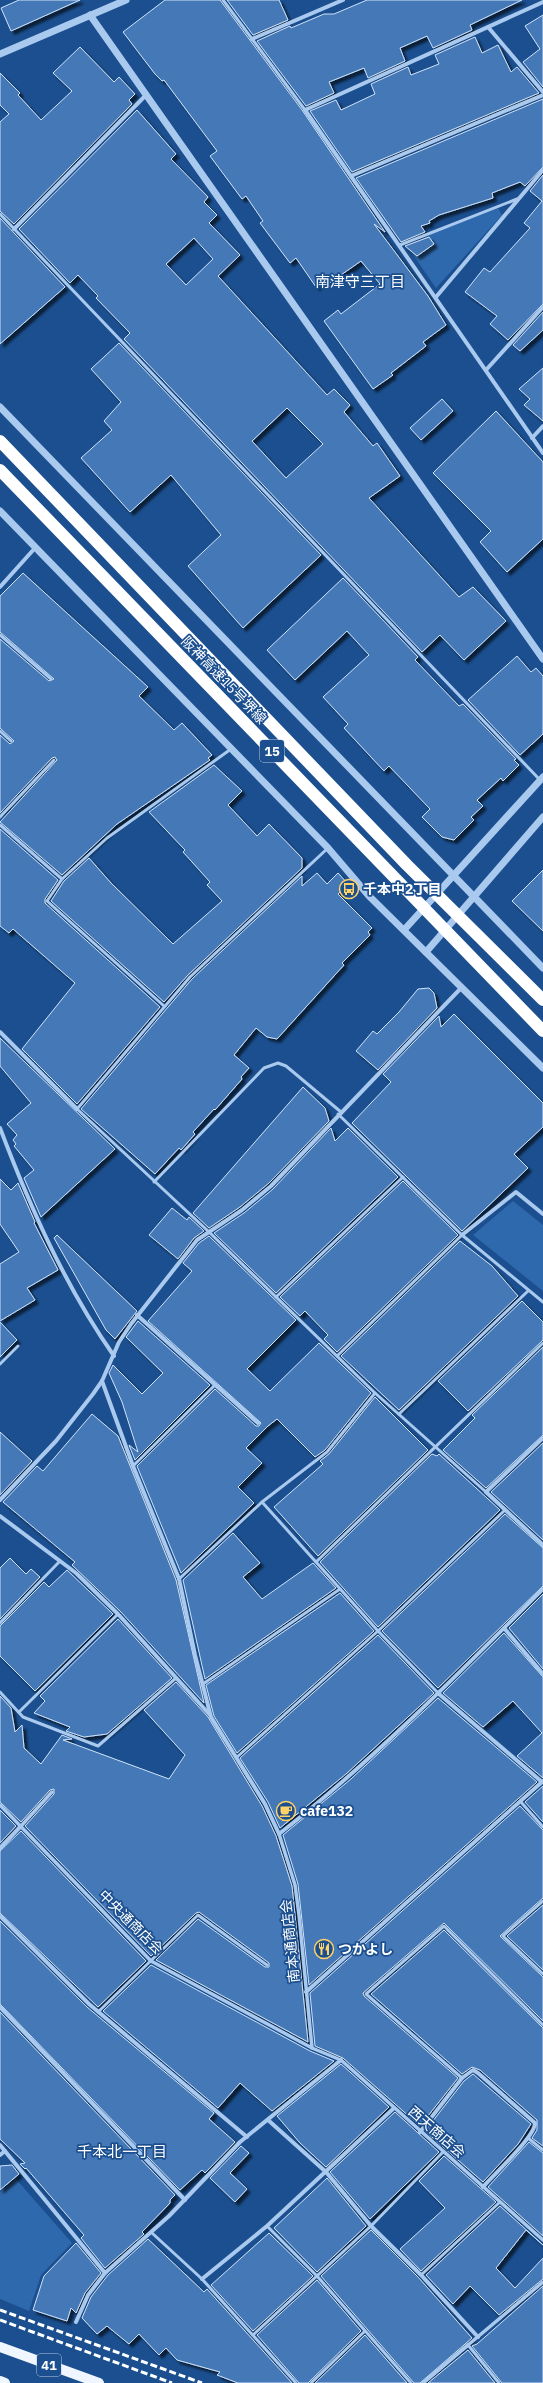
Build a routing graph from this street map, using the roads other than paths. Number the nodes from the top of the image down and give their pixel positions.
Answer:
1 (126, 0) edge
2 (223, 0) edge
3 (343, 0) edge
4 (543, 2) edge
5 (90, 15) junction
6 (488, 27) junction
7 (252, 39) junction
8 (0, 54) edge
9 (543, 94) edge
10 (146, 95) junction
11 (305, 110) junction
12 (543, 170) edge
13 (351, 176) junction
14 (519, 199) junction
15 (0, 214) edge
16 (14, 229) junction
17 (400, 245) junction
18 (436, 297) junction
19 (543, 307) edge
20 (486, 370) junction
21 (0, 407) edge
22 (543, 426) edge
23 (532, 438) junction
24 (0, 441) edge
25 (543, 453) edge
26 (0, 470) edge
27 (0, 511) edge
28 (35, 548) junction
29 (0, 587) edge
30 (0, 635) edge
31 (543, 659) edge
32 (51, 679) dead end
33 (0, 731) edge
34 (11, 741) dead end
35 (231, 749) junction
36 (54, 760) dead end
37 (542, 779) edge
38 (0, 817) edge
39 (543, 817) edge
40 (0, 825) edge
41 (328, 848) junction
42 (454, 876) junction
43 (62, 879) junction
44 (474, 896) junction
45 (404, 930) junction
46 (426, 952) junction
47 (543, 968) edge
48 (462, 987) junction
49 (543, 1000) edge
50 (164, 1006) junction
51 (543, 1031) edge
52 (0, 1032) edge
53 (543, 1068) edge
54 (76, 1109) junction
55 (340, 1113) junction
56 (0, 1128) edge
57 (403, 1177) junction
58 (154, 1182) junction
59 (543, 1214) edge
60 (208, 1231) junction
61 (462, 1235) junction
62 (528, 1291) junction
63 (276, 1297) junction
64 (543, 1302) edge
65 (137, 1314) junction
66 (543, 1343) edge
67 (18, 1346) dead end
68 (114, 1356) junction
69 (337, 1356) junction
70 (0, 1364) edge
71 (102, 1380) junction
72 (215, 1384) junction
73 (375, 1393) junction
74 (399, 1414) junction
75 (258, 1423) dead end
76 (543, 1438) edge
77 (433, 1446) junction
78 (133, 1466) junction
79 (486, 1492) junction
80 (0, 1500) edge
81 (262, 1502) junction
82 (505, 1510) junction
83 (0, 1516) edge
84 (543, 1545) edge
85 (60, 1561) junction
86 (316, 1562) junction
87 (178, 1579) junction
88 (340, 1589) junction
89 (543, 1589) edge
90 (118, 1614) junction
91 (0, 1623) edge
92 (504, 1628) junction
93 (378, 1631) junction
94 (543, 1674) edge
95 (176, 1678) junction
96 (203, 1684) junction
97 (0, 1692) edge
98 (439, 1694) junction
99 (19, 1712) junction
100 (212, 1717) junction
101 (237, 1757) junction
102 (542, 1782) edge
103 (52, 1792) dead end
104 (520, 1801) junction
105 (0, 1805) edge
106 (21, 1826) junction
107 (543, 1827) edge
108 (279, 1834) junction
109 (0, 1848) edge
110 (543, 1900) edge
111 (0, 1916) edge
112 (151, 1961) junction
113 (267, 1966) dead end
114 (543, 1974) edge
115 (306, 1992) junction
116 (1, 2010) edge
117 (98, 2012) junction
118 (543, 2025) edge
119 (312, 2048) junction
120 (341, 2060) junction
121 (462, 2078) junction
122 (394, 2108) junction
123 (268, 2120) junction
124 (420, 2132) junction
125 (247, 2137) junction
126 (528, 2138) junction
127 (0, 2145) edge
128 (543, 2150) edge
129 (5, 2151) junction
130 (443, 2152) junction
131 (0, 2154) edge
132 (326, 2172) junction
133 (483, 2187) junction
134 (185, 2200) junction
135 (500, 2202) junction
136 (267, 2226) junction
137 (371, 2226) junction
138 (152, 2233) junction
139 (543, 2240) edge
140 (105, 2273) junction
141 (421, 2274) junction
142 (317, 2276) junction
143 (202, 2280) junction
144 (543, 2282) edge
145 (76, 2322) dead end
146 (365, 2331) junction
147 (253, 2335) junction
148 (478, 2337) junction
149 (468, 2345) junction
150 (0, 2347) edge
151 (0, 2381) edge
152 (5, 2383) edge
153 (99, 2383) edge
154 (296, 2383) edge
155 (311, 2383) edge
156 (411, 2383) edge
157 (423, 2383) edge
158 (499, 2383) edge

1 - 5 street
2 - 7 lane
3 - 7 street
4 - 6 street
5 - 8 street
5 - 10 street
6 - 9 street
6 - 11 street
7 - 11 lane
9 - 13 street
10 - 16 street
10 - 31 street
11 - 13 street
12 - 14 street
13 - 17 street
14 - 17 lane
14 - 18 street
15 - 16 lane
16 - 37 lane
17 - 18 street
18 - 20 street
19 - 20 street
20 - 23 street
21 - 42 street
22 - 23 street
23 - 25 street
24 - 49 highway, 阪神高速15号堺線 / 15, bridge
26 - 51 highway, 阪神高速15号堺線 / 15, bridge
27 - 28 street
28 - 29 street
28 - 35 street
30 - 32 lane
33 - 34 lane
35 - 41 street
35 - 43 lane
36 - 38 lane
37 - 42 street
39 - 44 street
40 - 43 lane
41 - 45 street
41 - 50 lane
42 - 44 street
42 - 45 street
43 - 50 lane
44 - 46 street
44 - 47 street
45 - 46 street
46 - 48 street
48 - 53 street
48 - 55 street
50 - 54 lane
52 - 54 street
54 - 58 lane
55 - 57 lane
55 - 58 lane
55 - 60 street
56 - 68 street
57 - 61 lane
57 - 63 lane
58 - 60 lane
59 - 61 street
60 - 63 lane
60 - 65 street
61 - 62 lane
61 - 69 lane
62 - 64 lane
62 - 74 lane
63 - 69 lane
65 - 68 street
65 - 72 street
66 - 77 lane
67 - 70 lane
68 - 71 street
69 - 73 lane
71 - 78 street
71 - 80 street
72 - 75 street
72 - 78 lane
73 - 74 lane
73 - 81 lane
74 - 77 lane
76 - 79 street
77 - 79 lane
77 - 86 lane
78 - 87 street
79 - 82 street
81 - 86 lane
81 - 87 lane
82 - 84 street
82 - 93 lane
83 - 85 street
85 - 90 street
85 - 91 lane
86 - 88 lane
87 - 96 street
88 - 93 lane
88 - 96 lane
89 - 92 street
90 - 95 street
90 - 99 lane
92 - 94 street
92 - 98 street
93 - 98 lane
93 - 101 lane
95 - 99 lane
95 - 100 street
96 - 100 street
97 - 99 lane
98 - 102 street
98 - 108 street
100 - 101 street
101 - 108 street
102 - 104 street
103 - 106 street
104 - 107 lane
104 - 115 street
105 - 106 street, 中央通商店会
106 - 109 street
106 - 112 street, 中央通商店会
108 - 115 street, 南本通商店会
110 - 114 lane
111 - 117 street
112 - 113 lane
112 - 117 lane
112 - 119 street, 中央通商店会
115 - 119 street, 南本通商店会
116 - 134 street
117 - 125 street
118 - 121 lane
119 - 120 street, 西天商店会
120 - 122 street, 西天商店会
120 - 123 street
121 - 124 street
121 - 126 street
122 - 124 street, 西天商店会
122 - 132 street
123 - 125 street
123 - 132 street
124 - 130 street, 西天商店会
125 - 134 street
126 - 128 lane
126 - 133 street
127 - 129 street
129 - 131 street
129 - 140 street
130 - 133 street, 西天商店会
130 - 137 lane
132 - 136 street
132 - 137 street
133 - 135 street, 西天商店会
134 - 138 street
135 - 139 street, 西天商店会
135 - 141 lane
136 - 142 lane
136 - 143 street
137 - 141 street
137 - 142 lane
138 - 140 street
138 - 143 lane
140 - 145 street
141 - 148 street
142 - 146 lane
142 - 147 lane
143 - 147 lane
144 - 148 street
146 - 155 lane
146 - 156 lane
147 - 154 lane
148 - 149 street
149 - 157 street
149 - 158 lane
150 - 153 main road, 41
151 - 152 main road

